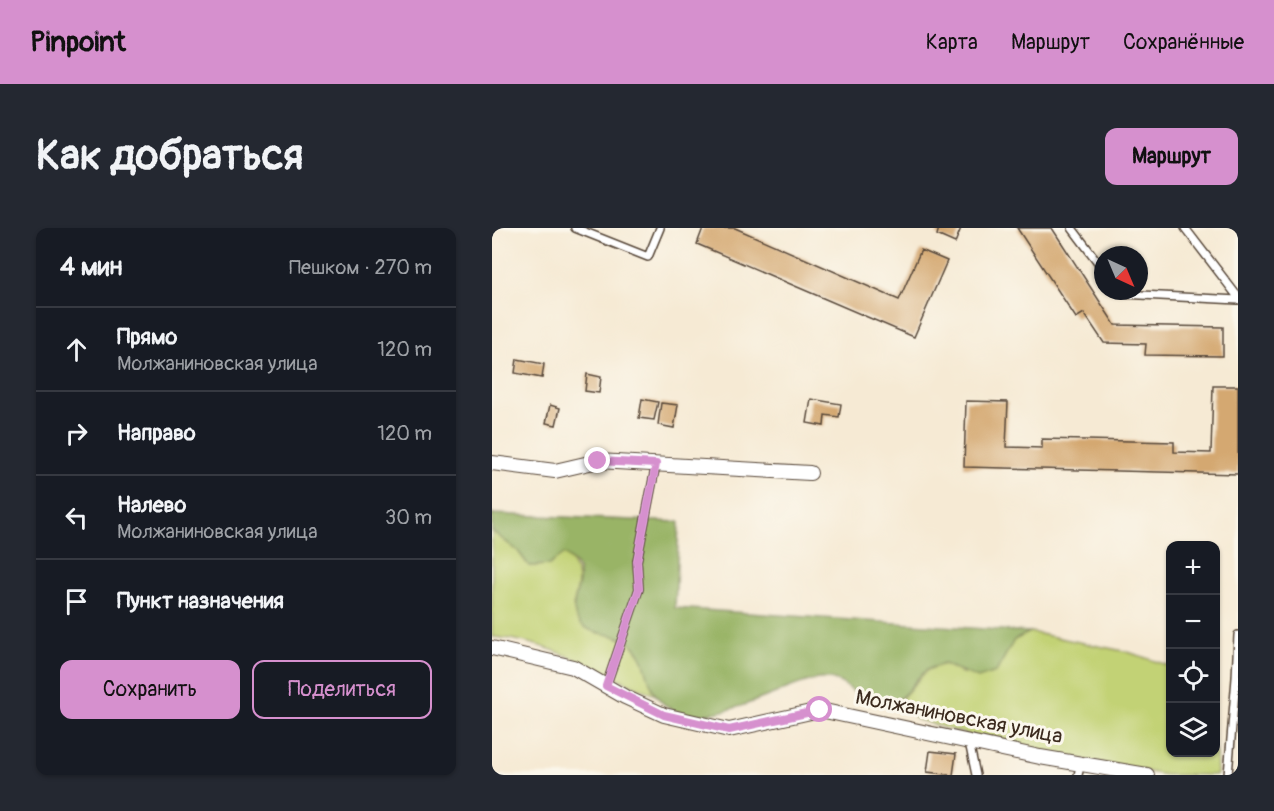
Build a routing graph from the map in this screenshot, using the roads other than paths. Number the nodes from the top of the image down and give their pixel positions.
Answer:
1 (575, 228) edge
2 (660, 228) edge
3 (1072, 228) edge
4 (1185, 228) edge
5 (1094, 257) edge
6 (1148, 295) edge
7 (1238, 298) edge
8 (492, 463) edge
9 (656, 464) junction
10 (810, 473) dead end
11 (1238, 635) edge
12 (492, 648) edge
13 (1237, 678) edge
14 (606, 686) junction
15 (969, 742) junction
16 (1079, 769) edge
17 (976, 775) edge
18 (1147, 775) edge
19 (1228, 775) edge

1 - 2 lane
3 - 5 lane
4 - 7 lane
6 - 7 lane
8 - 9 street
9 - 10 street
9 - 14 lane
11 - 13 lane
12 - 14 street, Молжаниновская улица
13 - 19 lane
14 - 15 street, Молжаниновская улица
15 - 16 street, Молжаниновская улица
15 - 17 lane
16 - 18 street, Молжаниновская улица

